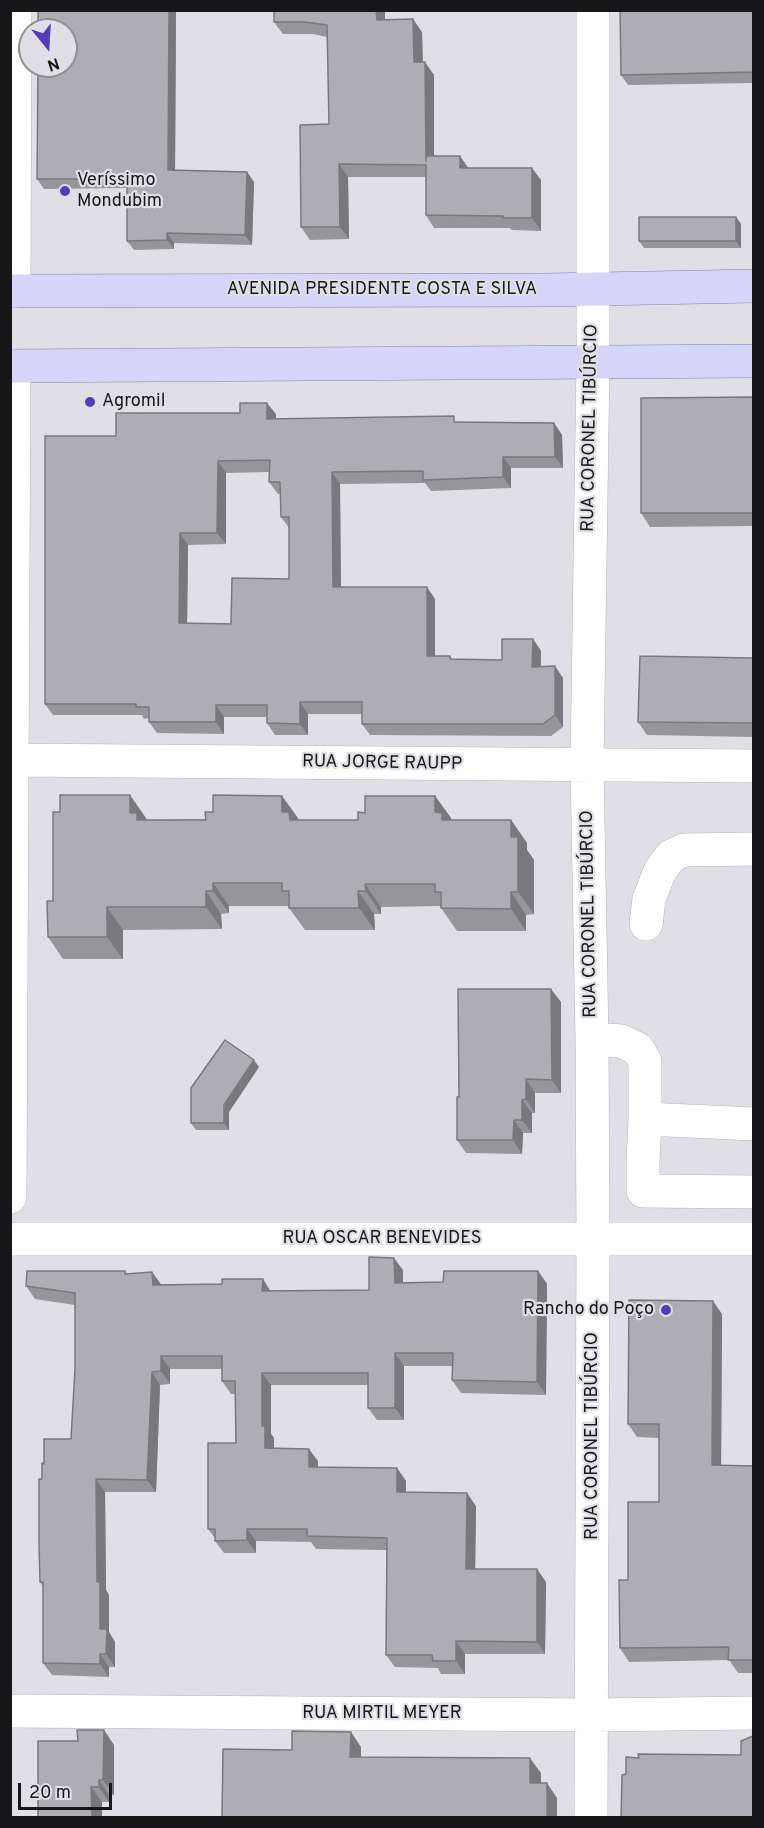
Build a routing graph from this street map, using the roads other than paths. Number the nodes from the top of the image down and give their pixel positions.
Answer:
1 (15, 10) edge
2 (593, 10) edge
3 (753, 286) edge
4 (592, 289) junction
5 (12, 291) edge
6 (753, 361) edge
7 (592, 362) junction
8 (12, 366) edge
9 (11, 760) edge
10 (587, 766) junction
11 (753, 766) edge
12 (753, 849) edge
13 (646, 924) dead end
14 (592, 1039) junction
15 (645, 1119) junction
16 (753, 1124) edge
17 (753, 1192) edge
18 (10, 1197) edge
19 (10, 1239) edge
20 (593, 1239) junction
21 (753, 1239) edge
22 (10, 1711) edge
23 (753, 1713) edge
24 (592, 1715) junction
25 (591, 1818) edge

1 - 5 street
2 - 4 street, RUA CORONEL TIBÚRCIO
3 - 4 main road, AVENIDA PRESIDENTE COSTA E SILVA
4 - 5 main road, AVENIDA PRESIDENTE COSTA E SILVA
4 - 7 street, RUA CORONEL TIBÚRCIO
6 - 7 main road
7 - 8 main road
7 - 10 street, RUA CORONEL TIBÚRCIO
8 - 9 street
9 - 10 street, RUA JORGE RAUPP
9 - 18 street
10 - 11 street, RUA JORGE RAUPP
10 - 14 street, RUA CORONEL TIBÚRCIO
12 - 13 street
14 - 15 street
14 - 20 street, RUA CORONEL TIBÚRCIO
15 - 16 street
15 - 17 street
19 - 20 street, RUA OSCAR BENEVIDES
20 - 21 street, RUA OSCAR BENEVIDES
20 - 24 street, RUA CORONEL TIBÚRCIO
22 - 24 street, RUA MIRTIL MEYER
23 - 24 street, RUA MIRTIL MEYER
24 - 25 street, RUA CORONEL TIBÚRCIO

